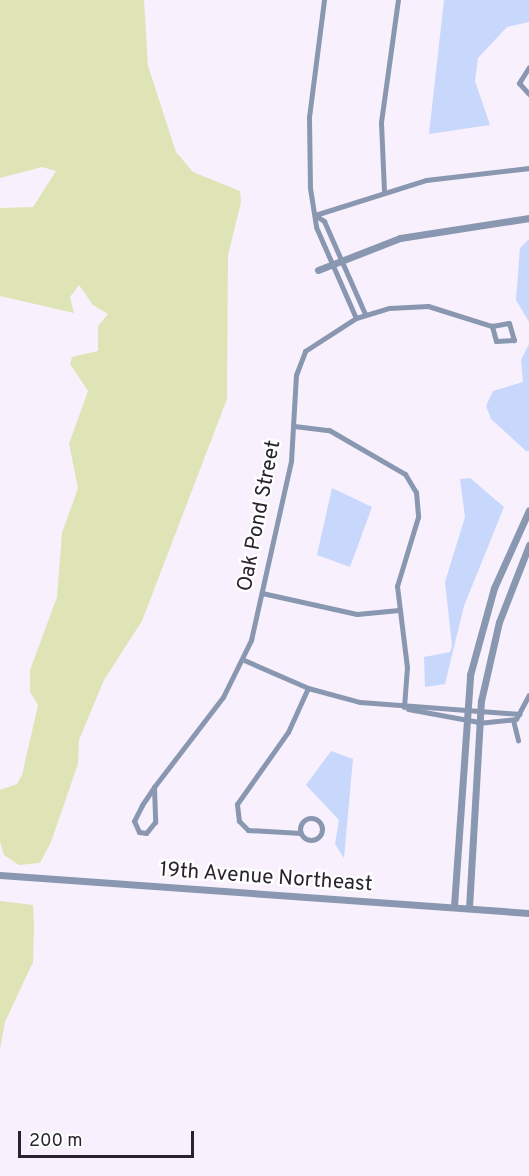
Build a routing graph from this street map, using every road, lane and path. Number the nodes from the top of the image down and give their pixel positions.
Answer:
1 (324, 0) edge
2 (398, 0) edge
3 (529, 67) edge
4 (529, 94) edge
5 (529, 168) edge
6 (384, 191) junction
7 (315, 215) junction
8 (529, 218) edge
9 (341, 260) junction
10 (332, 264) junction
11 (318, 270) dead end
12 (365, 314) junction
13 (356, 318) junction
14 (492, 326) junction
15 (294, 426) junction
16 (529, 510) edge
17 (529, 544) edge
18 (262, 593) junction
19 (399, 610) junction
20 (244, 660) junction
21 (308, 688) junction
22 (529, 696) edge
23 (528, 704) edge
24 (404, 707) junction
25 (464, 710) junction
26 (480, 712) junction
27 (520, 714) junction
28 (464, 720) junction
29 (513, 720) junction
30 (478, 722) junction
31 (518, 740) dead end
32 (154, 788) junction
33 (301, 833) junction
34 (0, 875) edge
35 (454, 906) junction
36 (469, 908) junction
37 (529, 913) edge

1 - 7 street
2 - 6 street
3 - 4 street
5 - 6 street
6 - 7 street
7 - 9 street
7 - 10 street
8 - 9 street
9 - 10 street
9 - 12 street
10 - 11 street
10 - 13 street
12 - 13 street, Oak Pond Street
12 - 14 street, Oak Pond Street
13 - 15 street, Oak Pond Street
14 - 14 street, Oak Pond Street
15 - 18 street, Oak Pond Street
15 - 19 street
16 - 25 street
17 - 26 street
18 - 19 street
18 - 20 street, Oak Pond Street
19 - 24 street
20 - 21 street
20 - 32 street, Oak Pond Street
21 - 24 street
21 - 33 street
22 - 23 street
23 - 27 street
24 - 25 street
24 - 28 street
25 - 26 street
25 - 28 street
26 - 27 street
26 - 30 street
27 - 29 street
28 - 30 street
28 - 35 street
29 - 30 street
29 - 31 street
30 - 36 street
32 - 32 street, Oak Pond Street
33 - 33 street
34 - 35 street, 19th Avenue Northeast
35 - 36 street, 19th Avenue Northeast
36 - 37 street, 19th Avenue Northeast

